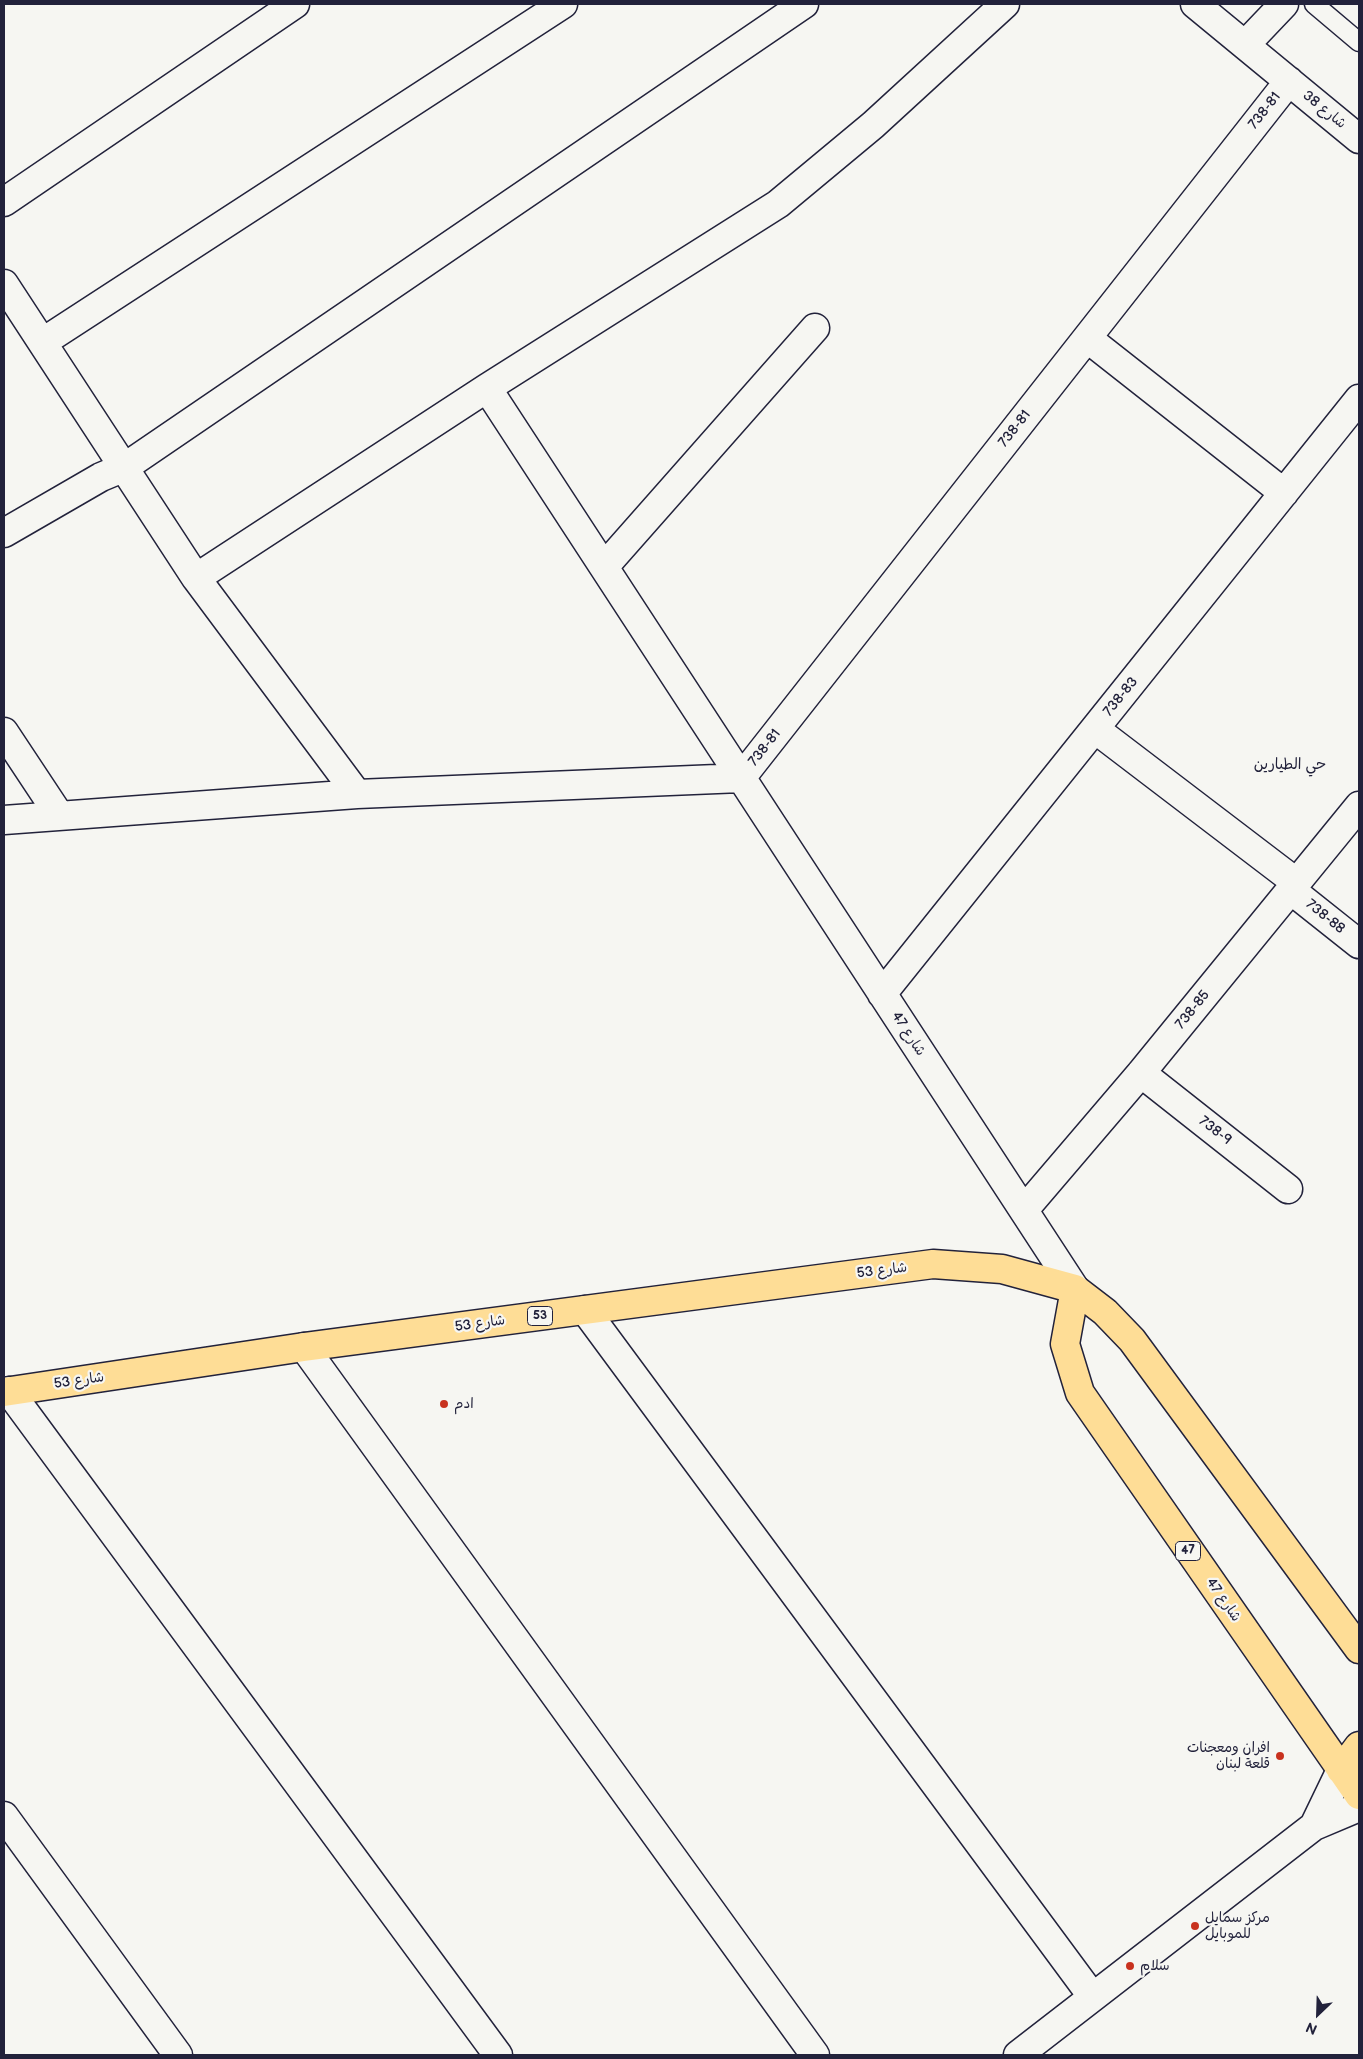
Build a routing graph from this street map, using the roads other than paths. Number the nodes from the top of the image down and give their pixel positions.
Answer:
1 (295, 4) edge
2 (563, 4) edge
3 (804, 4) edge
4 (1005, 4) edge
5 (1195, 4) edge
6 (1284, 4) edge
7 (1314, 4) edge
8 (1359, 42) edge
9 (1245, 45) junction
10 (1289, 81) junction
11 (1359, 139) edge
12 (4, 202) edge
13 (4, 284) edge
14 (815, 328) dead end
15 (1087, 338) junction
16 (43, 342) junction
17 (487, 388) junction
18 (1359, 399) edge
19 (125, 467) junction
20 (1284, 493) junction
21 (4, 533) edge
22 (604, 567) junction
23 (196, 578) junction
24 (1095, 729) junction
25 (4, 732) edge
26 (741, 778) junction
27 (357, 794) junction
28 (1359, 806) edge
29 (59, 815) junction
30 (4, 820) edge
31 (1294, 886) junction
32 (1359, 944) edge
33 (882, 994) junction
34 (1141, 1073) junction
35 (1288, 1189) dead end
36 (1024, 1210) junction
37 (1075, 1289) junction
38 (585, 1310) junction
39 (304, 1347) junction
40 (7, 1391) edge
41 (1359, 1649) edge
42 (1359, 1746) edge
43 (1342, 1770) junction
44 (1359, 1795) edge
45 (1359, 1807) edge
46 (4, 1816) edge
47 (1314, 1826) junction
48 (1092, 1996) junction
49 (178, 2055) edge
50 (498, 2055) edge
51 (815, 2055) edge
52 (1018, 2055) edge

1 - 12 street
2 - 16 street
3 - 19 street
4 - 17 street
5 - 9 street, شارع 38
6 - 9 street
7 - 8 lane
9 - 10 street, شارع 38
10 - 11 street, شارع 38
10 - 15 street, 738-81
13 - 16 street
14 - 22 street
15 - 20 street
15 - 26 street, 738-81
16 - 19 street
17 - 22 street, شارع 47
17 - 23 street
18 - 20 street, 738-83
19 - 21 street
19 - 23 street
20 - 24 street, 738-83
22 - 26 street, شارع 47
23 - 27 street
24 - 31 street, 738-88
24 - 33 street, 738-83
25 - 29 street
26 - 27 street
26 - 33 street, شارع 47
27 - 29 street
28 - 31 street, 738-85
29 - 30 street
31 - 32 street, 738-88
31 - 34 street, 738-85
33 - 36 street, شارع 47
34 - 35 street, 738-9
34 - 36 street, 738-85
36 - 37 street, شارع 47
37 - 38 main road, شارع 53 / 53
37 - 41 main road, شارع 47
37 - 43 main road, شارع 47 / 47
38 - 39 main road, شارع 53 / 53
38 - 48 street
39 - 40 main road, شارع 53 / 53
39 - 51 street
40 - 50 street
42 - 43 main road
43 - 44 main road, شارع 47 / 47
43 - 47 street
45 - 47 street
46 - 49 street
47 - 48 street
48 - 52 street

